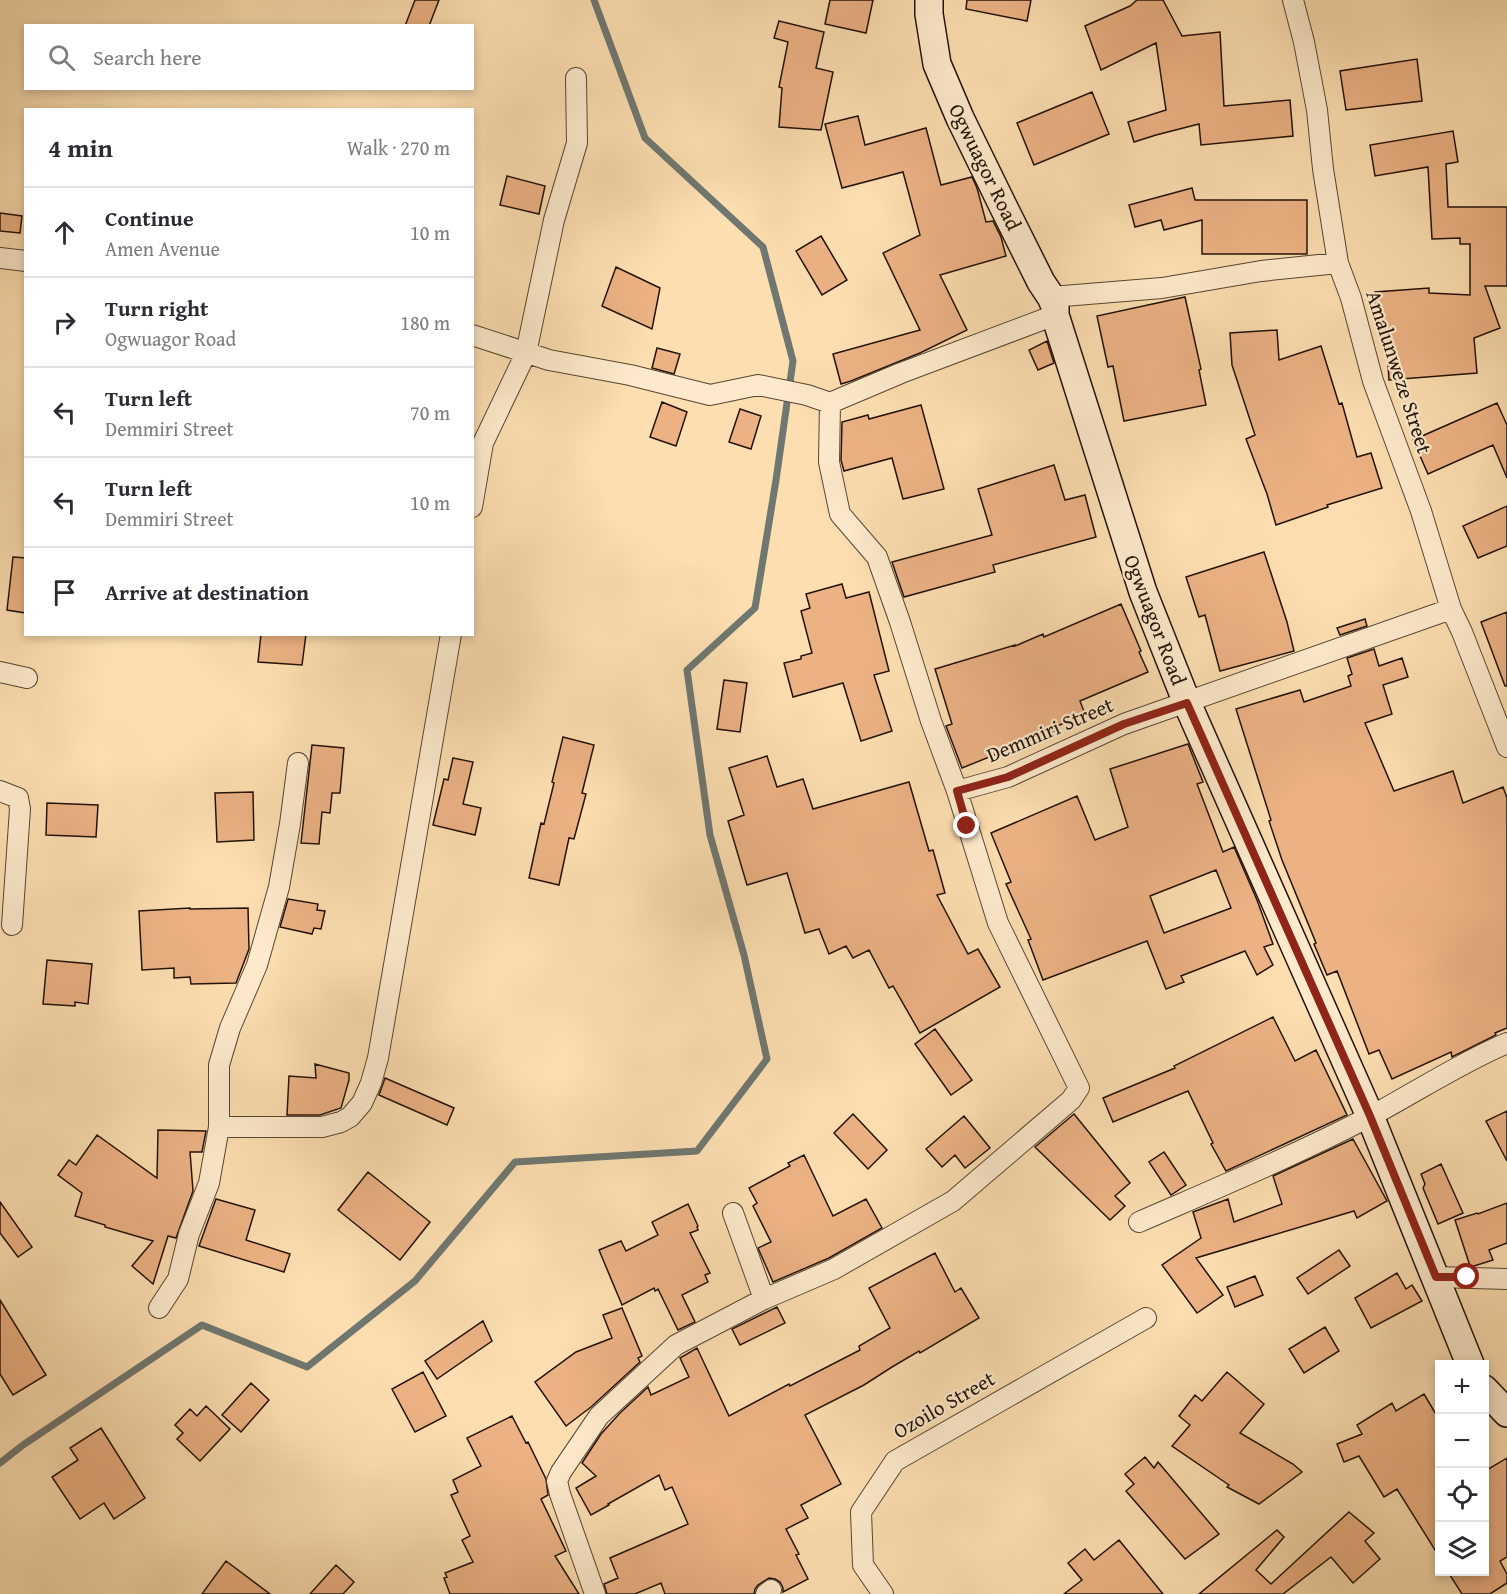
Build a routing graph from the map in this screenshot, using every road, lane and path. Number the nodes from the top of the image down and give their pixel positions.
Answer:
1 (929, 0) edge
2 (1293, 0) edge
3 (576, 78) dead end
4 (0, 258) edge
5 (24, 261) edge
6 (1338, 263) junction
7 (1053, 306) junction
8 (474, 336) edge
9 (526, 353) junction
10 (830, 403) junction
11 (474, 495) edge
12 (1451, 609) junction
13 (451, 636) edge
14 (0, 672) edge
15 (27, 678) dead end
16 (1187, 703) junction
17 (1507, 747) edge
18 (298, 763) dead end
19 (0, 791) edge
20 (957, 791) junction
21 (12, 926) dead end
22 (1507, 1042) edge
23 (1370, 1116) junction
24 (219, 1127) junction
25 (733, 1213) dead end
26 (1139, 1222) dead end
27 (1436, 1277) junction
28 (1507, 1279) edge
29 (764, 1299) junction
30 (159, 1308) dead end
31 (1146, 1318) dead end
32 (1468, 1360) edge
33 (1489, 1393) edge
34 (1507, 1413) edge
35 (595, 1594) edge
36 (883, 1594) edge

1 - 7 street, Ogwuagor Road
2 - 6 street, Amalunweze Street
3 - 9 street
4 - 5 street
6 - 7 street
6 - 12 street, Amalunweze Street
7 - 10 street
7 - 16 street, Ogwuagor Road
8 - 9 street
9 - 10 street
9 - 11 street
10 - 20 street
12 - 16 street, Demmiri Street
12 - 17 street, Amalunweze Street
13 - 24 street
14 - 15 street
16 - 20 street, Demmiri Street
16 - 23 street, Ogwuagor Road
18 - 24 street
19 - 21 street
20 - 29 street
22 - 23 street
23 - 26 street
23 - 27 street, Ogwuagor Road
24 - 30 street
25 - 29 street
27 - 28 street
27 - 32 street, Ogwuagor Road
29 - 35 street
31 - 36 street, Ozoilo Street
33 - 34 street

